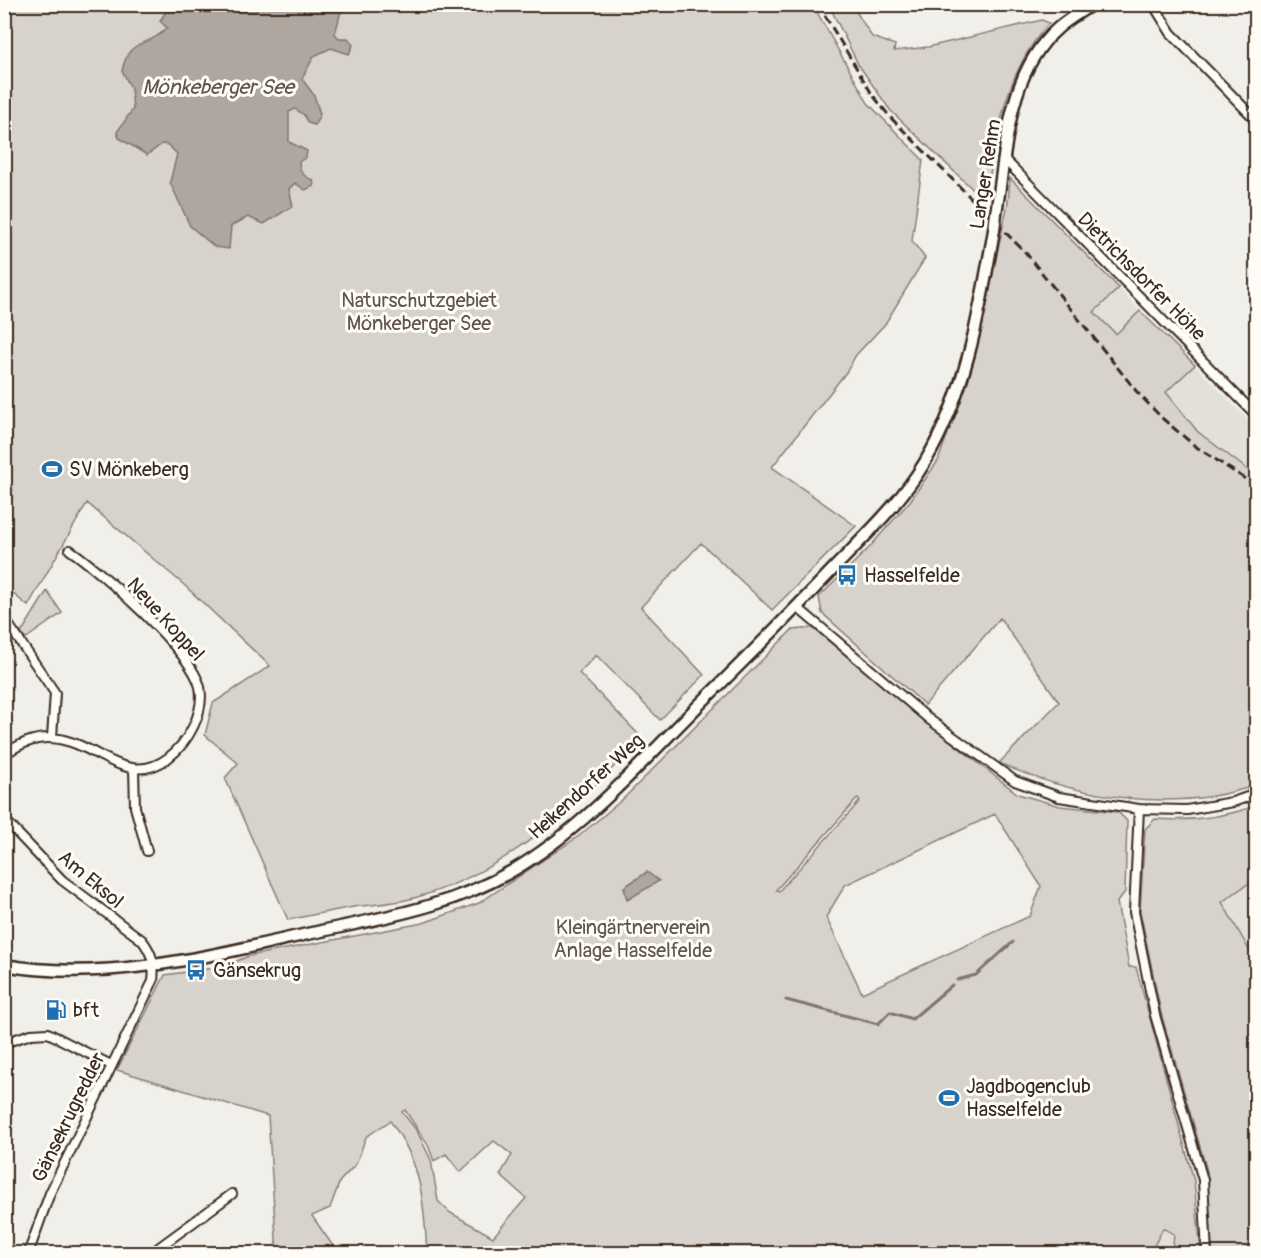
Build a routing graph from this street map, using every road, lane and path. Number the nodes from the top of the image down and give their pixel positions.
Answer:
1 (1092, 4) edge
2 (1153, 4) edge
3 (1257, 120) edge
4 (1005, 160) junction
5 (964, 378) joint
6 (1257, 416) edge
7 (70, 550) dead end
8 (798, 608) junction
9 (4, 618) edge
10 (52, 737) junction
11 (4, 755) edge
12 (134, 769) junction
13 (1257, 794) edge
14 (1139, 809) junction
15 (4, 819) edge
16 (147, 851) dead end
17 (154, 963) junction
18 (4, 965) edge
19 (4, 1043) edge
20 (111, 1065) junction
21 (232, 1194) dead end
22 (28, 1254) edge
23 (150, 1254) edge
24 (1207, 1254) edge

1 - 4 street, Langer Rehm
2 - 3 street
4 - 5 street, Langer Rehm, bridge
4 - 6 street, Dietrichsdorfer Höhe
5 - 8 street, Heikendorfer Weg
7 - 12 street, Neue Koppel
8 - 14 street
8 - 17 street, Heikendorfer Weg
9 - 10 street
10 - 11 street
10 - 12 street
12 - 16 street
13 - 14 street
14 - 24 street
15 - 17 street, Am Eksol
17 - 18 street, Heikendorfer Weg
17 - 20 street, Gänsekrugredder
19 - 20 street
20 - 22 street, Gänsekrugredder
21 - 23 street

